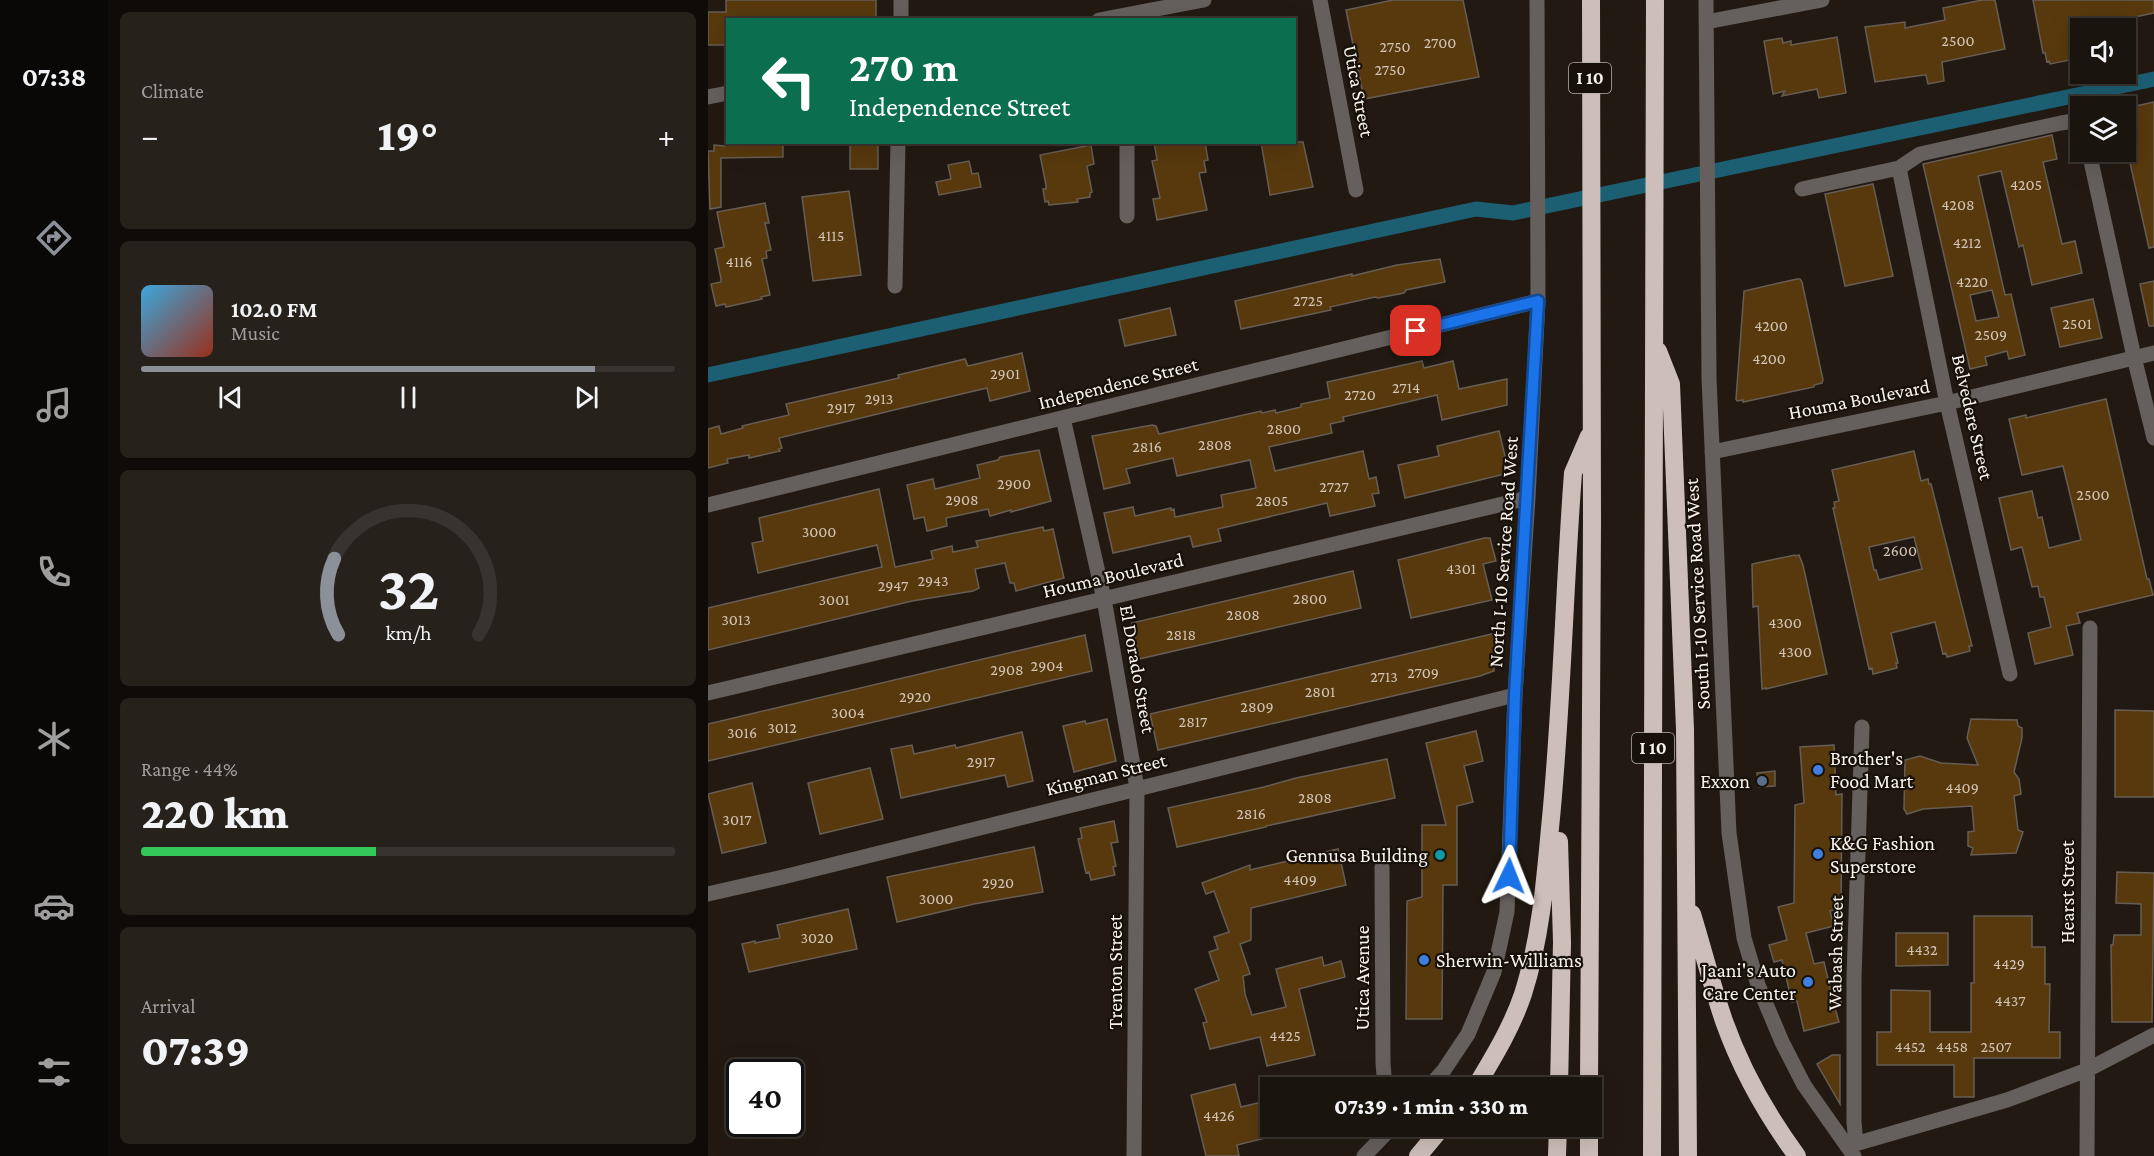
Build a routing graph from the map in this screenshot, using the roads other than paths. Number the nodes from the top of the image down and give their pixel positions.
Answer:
1 (901, 0) edge
2 (1204, 0) edge
3 (1320, 0) edge
4 (1537, 0) edge
5 (1591, 0) edge
6 (1655, 0) edge
7 (1706, 0) edge
8 (1822, 0) edge
9 (1127, 11) edge
10 (901, 18) edge
11 (1105, 18) edge
12 (1706, 22) junction
13 (726, 93) edge
14 (708, 97) edge
15 (2070, 122) edge
16 (898, 144) edge
17 (1126, 144) edge
18 (2091, 162) edge
19 (1899, 168) junction
20 (1802, 189) dead end
21 (1356, 190) dead end
22 (1126, 216) dead end
23 (895, 286) dead end
24 (1538, 301) junction
25 (1653, 340) junction
26 (2154, 353) edge
27 (2134, 357) junction
28 (1947, 403) junction
29 (1063, 418) junction
30 (1592, 430) junction
31 (2154, 438) edge
32 (1712, 452) junction
33 (1528, 498) junction
34 (708, 505) edge
35 (1104, 599) junction
36 (2090, 628) dead end
37 (2010, 674) dead end
38 (708, 693) edge
39 (1515, 695) junction
40 (1862, 727) dead end
41 (1556, 773) junction
42 (1137, 788) junction
43 (1382, 867) dead end
44 (708, 894) edge
45 (1686, 895) junction
46 (2154, 1035) edge
47 (2087, 1070) junction
48 (1384, 1077) edge
49 (1438, 1077) edge
50 (1482, 1077) edge
51 (1559, 1077) edge
52 (1589, 1077) edge
53 (1382, 1137) edge
54 (1434, 1137) edge
55 (1558, 1137) edge
56 (1589, 1137) edge
57 (1852, 1149) edge
58 (1134, 1156) edge
59 (1364, 1156) edge
60 (1418, 1156) edge
61 (1557, 1156) edge
62 (1589, 1156) edge
63 (1652, 1156) edge
64 (1688, 1156) edge
65 (1797, 1156) edge
66 (2087, 1156) edge

1 - 10 street
2 - 9 street
3 - 21 street, Utica Street
4 - 24 street, North I-10 Service Road West
5 - 30 highway, I 10
6 - 25 highway, I 10
7 - 12 street, South I-10 Service Road West
8 - 12 street
9 - 11 street
12 - 32 street, South I-10 Service Road West
13 - 14 street
15 - 19 street
16 - 23 street
17 - 22 street
18 - 27 street
19 - 20 street
19 - 28 street, Belvedere Street
24 - 29 street, Independence Street
24 - 33 street, North I-10 Service Road West
25 - 45 highway
25 - 63 highway, I 10
26 - 27 street, Houma Boulevard
27 - 28 street, Houma Boulevard
27 - 31 street
28 - 32 street, Houma Boulevard
28 - 37 street, Belvedere Street
29 - 34 street, Independence Street
29 - 35 street, El Dorado Street
30 - 41 highway
30 - 52 highway, I 10
32 - 57 street, South I-10 Service Road West
33 - 35 street, Houma Boulevard
33 - 39 street, North I-10 Service Road West
35 - 38 street, Houma Boulevard
35 - 42 street, El Dorado Street
36 - 47 street, Hearst Street
39 - 42 street, Kingman Street
39 - 49 street, North I-10 Service Road West
40 - 57 street, Wabash Street
41 - 50 highway
41 - 51 highway
42 - 44 street, Kingman Street
42 - 58 street, Trenton Street
43 - 48 street, Utica Avenue
45 - 64 highway
45 - 65 highway
46 - 47 street
47 - 57 street
47 - 66 street, Hearst Street
53 - 59 street
54 - 60 highway
55 - 61 highway
56 - 62 highway

